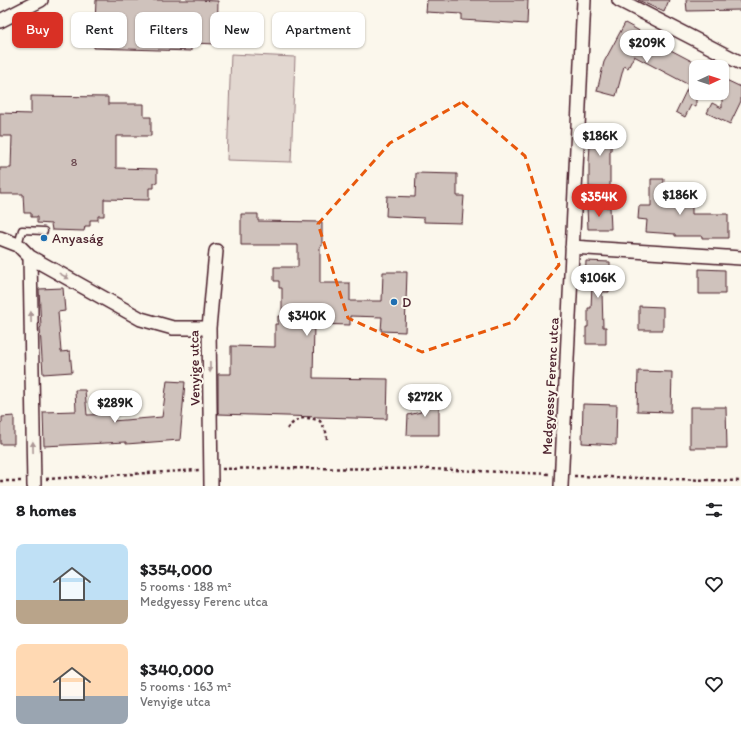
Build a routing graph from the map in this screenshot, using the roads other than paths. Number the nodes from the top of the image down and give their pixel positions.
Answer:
1 (41, 0) edge
2 (584, 0) edge
3 (619, 0) edge
4 (0, 21) edge
5 (741, 63) edge
6 (44, 231) dead end
7 (0, 238) edge
8 (18, 245) junction
9 (572, 247) junction
10 (216, 251) dead end
11 (30, 257) junction
12 (741, 258) edge
13 (210, 328) junction
14 (561, 480) edge
15 (34, 483) edge
16 (211, 486) edge

1 - 4 street
2 - 9 street, Medgyessy Ferenc utca
3 - 5 street
6 - 8 lane
7 - 8 street
8 - 11 street
9 - 12 street
9 - 14 street, Medgyessy Ferenc utca
10 - 13 street, Venyige utca
11 -> 13 street
15 -> 11 street
13 -> 16 street, Venyige utca

